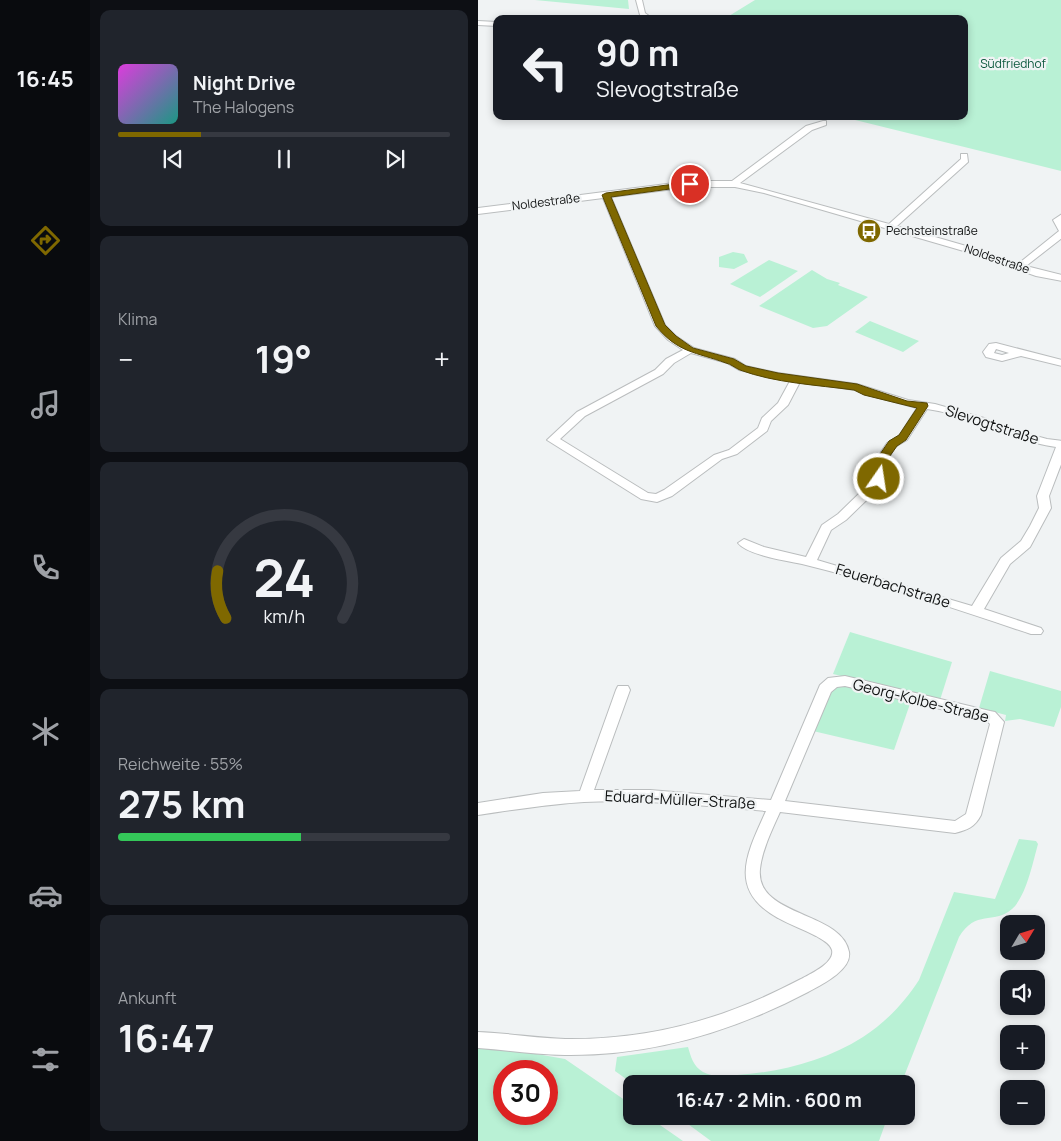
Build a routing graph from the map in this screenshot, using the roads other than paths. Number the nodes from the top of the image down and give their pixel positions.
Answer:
1 (639, 0) edge
2 (644, 15) edge
3 (478, 23) edge
4 (493, 24) edge
5 (823, 123) dead end
6 (964, 156) dead end
7 (735, 184) junction
8 (606, 195) junction
9 (791, 198) junction
10 (478, 211) edge
11 (1062, 217) edge
12 (891, 227) junction
13 (1062, 231) edge
14 (932, 239) junction
15 (1020, 267) junction
16 (1062, 278) edge
17 (690, 350) junction
18 (1019, 353) dead end
19 (1062, 363) edge
20 (797, 378) junction
21 (923, 406) junction
22 (1062, 445) edge
23 (744, 543) dead end
24 (810, 562) junction
25 (976, 612) junction
26 (1036, 631) dead end
27 (623, 690) dead end
28 (584, 796) junction
29 (776, 806) junction
30 (478, 809) edge
31 (478, 1040) edge

1 - 2 street
3 - 4 street
5 - 7 street
6 - 12 street
7 - 8 street, Noldestraße
7 - 9 street, Noldestraße
8 - 10 street, Noldestraße
8 - 17 street, Slevogtstraße
9 - 12 street, Noldestraße
9 - 14 street, Noldestraße
11 - 13 street
12 - 14 street, Noldestraße
13 - 15 street
14 - 15 street, Noldestraße
15 - 16 street, Noldestraße
17 - 20 street, Slevogtstraße
17 - 20 street
18 - 19 street
20 - 21 street, Slevogtstraße
21 - 22 street, Slevogtstraße
21 - 24 street
22 - 25 street
23 - 24 street, Feuerbachstraße
24 - 25 street, Feuerbachstraße
25 - 26 street, Feuerbachstraße
27 - 28 street, Eduard-Müller-Straße
28 - 29 street, Eduard-Müller-Straße
28 - 30 street, Eduard-Müller-Straße
29 - 29 street, Georg-Kolbe-Straße
29 - 31 street, Georg-Kolbe-Straße

